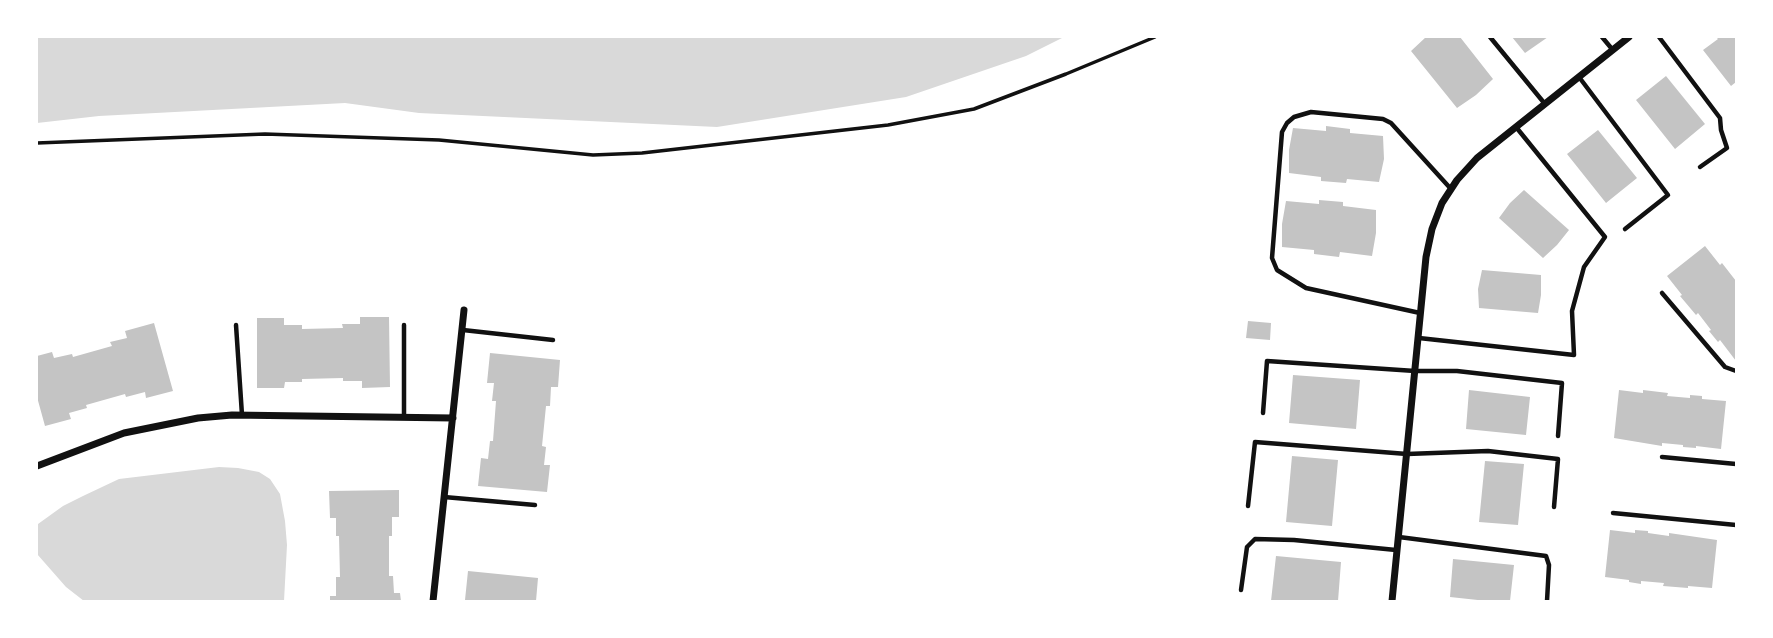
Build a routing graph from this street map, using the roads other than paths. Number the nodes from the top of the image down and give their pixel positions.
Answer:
1 (1490, 37) edge
2 (1602, 37) edge
3 (1629, 37) edge
4 (1659, 37) edge
5 (1613, 50) junction
6 (1579, 77) junction
7 (1545, 104) junction
8 (1516, 127) junction
9 (1700, 167) dead end
10 (1451, 190) junction
11 (1625, 229) dead end
12 (1662, 293) dead end
13 (464, 310) dead end
14 (1420, 313) junction
15 (236, 325) dead end
16 (404, 325) dead end
17 (462, 330) junction
18 (1418, 338) junction
19 (553, 340) dead end
20 (1415, 371) junction
21 (1736, 372) edge
22 (1263, 413) dead end
23 (242, 415) junction
24 (404, 417) junction
25 (453, 418) junction
26 (1558, 436) dead end
27 (1407, 454) junction
28 (1662, 457) dead end
29 (1736, 464) edge
30 (37, 466) edge
31 (444, 497) junction
32 (535, 505) dead end
33 (1248, 506) dead end
34 (1554, 507) dead end
35 (1613, 513) dead end
36 (1736, 526) edge
37 (1399, 537) junction
38 (1397, 551) junction
39 (1241, 590) dead end
40 (433, 601) edge
41 (1392, 601) edge
42 (1547, 601) edge

1 - 7 lane
2 - 5 lane
3 - 5 street
4 - 9 lane
5 - 6 street
6 - 7 street
6 - 11 lane
7 - 8 street
8 - 10 street
8 - 18 lane
10 - 14 street
10 - 14 lane
12 - 21 lane
13 - 17 street
14 - 18 street
15 - 23 lane
16 - 24 lane
17 - 19 lane
17 - 25 street
18 - 20 street
20 - 22 lane
20 - 26 lane
20 - 27 street
23 - 24 street
23 - 30 street
24 - 25 street
25 - 31 street
27 - 33 lane
27 - 34 lane
27 - 37 street
28 - 29 lane
31 - 32 lane
31 - 40 street
35 - 36 lane
37 - 38 street
37 - 42 lane
38 - 39 lane
38 - 41 street

